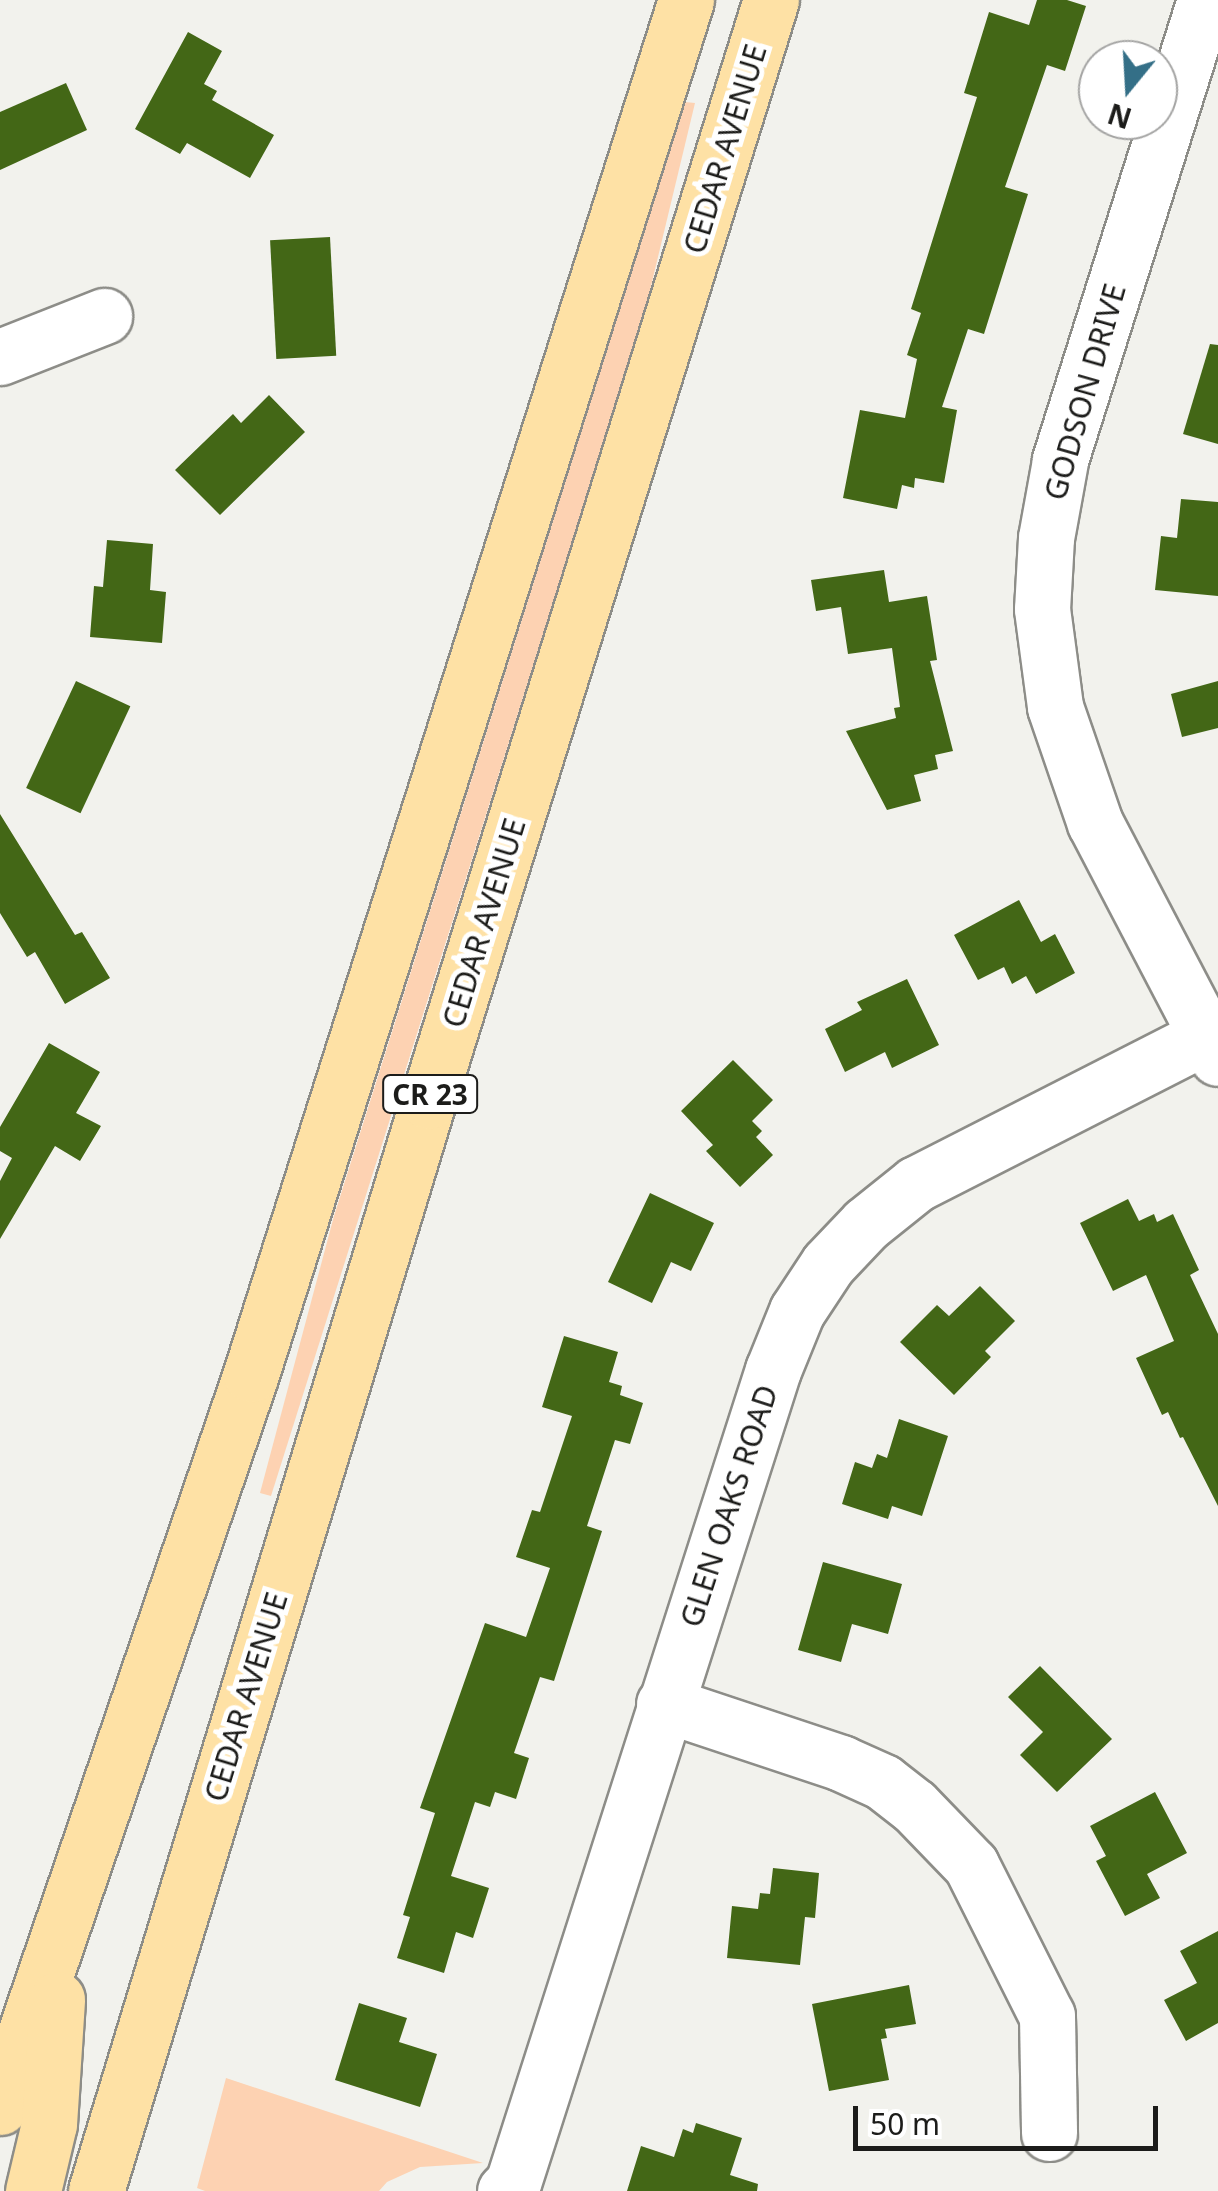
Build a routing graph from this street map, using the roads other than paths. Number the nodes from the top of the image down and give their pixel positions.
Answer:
1 (686, 0) edge
2 (772, 0) edge
3 (1205, 0) edge
4 (104, 316) dead end
5 (0, 358) edge
6 (1214, 1041) edge
7 (664, 1704) junction
8 (62, 1926) junction
9 (0, 2107) edge
10 (1049, 2133) dead end
11 (33, 2191) edge
12 (96, 2191) edge
13 (505, 2191) edge

1 - 8 main road, CR 23
2 - 12 main road, CEDAR AVENUE / CR 23
3 - 6 street, GODSON DRIVE
4 - 5 street
6 - 7 street, GLEN OAKS ROAD
7 - 10 street
7 - 13 street, GLEN OAKS ROAD
8 - 9 main road, CR 23
8 - 11 main road

